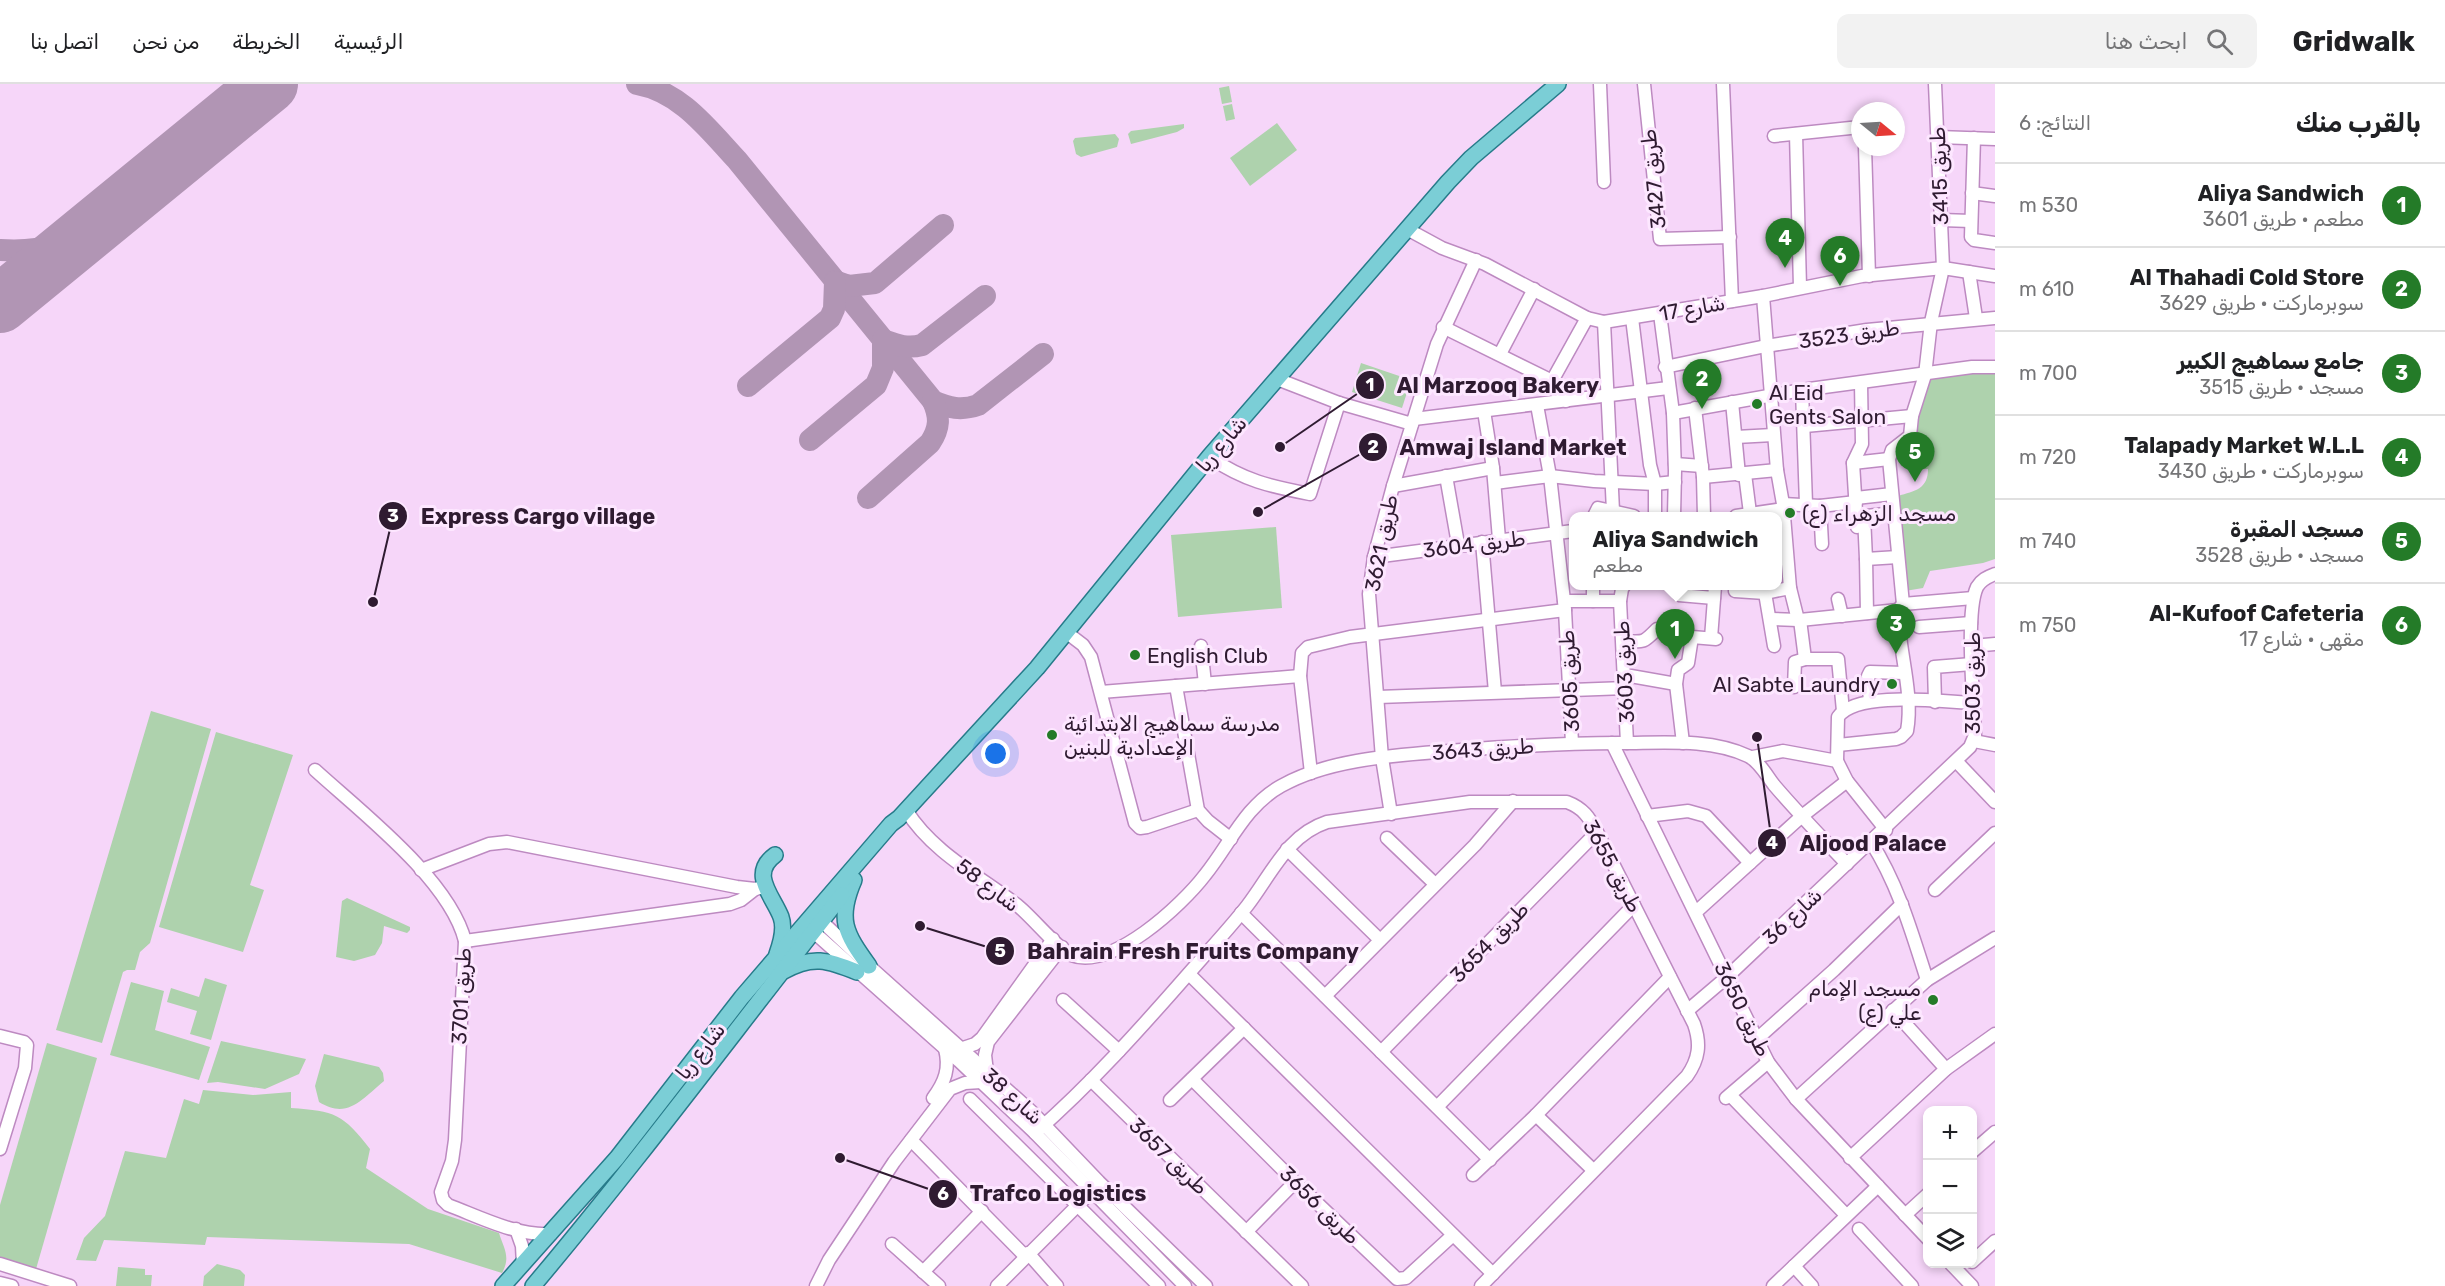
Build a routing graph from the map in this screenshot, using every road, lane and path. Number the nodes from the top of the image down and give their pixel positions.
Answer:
1 (1558, 84) edge
2 (1600, 84) edge
3 (1644, 84) edge
4 (1723, 84) edge
5 (1935, 84) edge
6 (1851, 128) edge
7 (1796, 134) junction
8 (1774, 136) dead end
9 (1938, 137) junction
10 (1974, 138) junction
11 (1995, 139) edge
12 (1865, 156) edge
13 (1604, 182) dead end
14 (1972, 193) junction
15 (1995, 196) edge
16 (1941, 220) junction
17 (1971, 221) junction
18 (1407, 229) junction
19 (1730, 237) junction
20 (1995, 243) edge
21 (1476, 260) junction
22 (1943, 268) junction
23 (1969, 272) junction
24 (1869, 276) junction
25 (1995, 276) edge
26 (1800, 287) junction
27 (1534, 289) junction
28 (1762, 296) junction
29 (1732, 301) junction
30 (1660, 314) junction
31 (1587, 318) junction
32 (1632, 318) junction
33 (1976, 318) junction
34 (1995, 318) edge
35 (1604, 322) junction
36 (1931, 322) junction
37 (1443, 327) junction
38 (1766, 346) junction
39 (1500, 354) junction
40 (1665, 366) junction
41 (1995, 367) edge
42 (1924, 375) junction
43 (1277, 379) junction
44 (1552, 381) junction
45 (1861, 383) junction
46 (1668, 388) junction
47 (1802, 390) junction
48 (1641, 392) junction
49 (1608, 396) junction
50 (1770, 396) junction
51 (1566, 401) junction
52 (1339, 402) junction
53 (1732, 402) junction
54 (1537, 405) junction
55 (1695, 408) junction
56 (1484, 411) junction
57 (1673, 412) junction
58 (1912, 416) junction
59 (1861, 421) junction
60 (1413, 422) junction
61 (1805, 426) junction
62 (1773, 435) junction
63 (1736, 437) junction
64 (1209, 457) junction
65 (1889, 459) junction
66 (1853, 463) junction
67 (1674, 464) junction
68 (1493, 468) junction
69 (1777, 470) junction
70 (1703, 471) junction
71 (1742, 475) junction
72 (1446, 476) junction
73 (1550, 476) junction
74 (1612, 481) junction
75 (1675, 482) junction
76 (1495, 483) junction
77 (1655, 484) junction
78 (1393, 486) junction
79 (1892, 494) junction
80 (1856, 500) junction
81 (1806, 504) junction
82 (1783, 506) junction
83 (1820, 506) junction
84 (1613, 512) edge
85 (1655, 512) edge
86 (1674, 512) edge
87 (1704, 512) edge
88 (1740, 512) edge
89 (1757, 512) edge
90 (1893, 513) junction
91 (1859, 520) junction
92 (1569, 532) edge
93 (1555, 534) junction
94 (1499, 539) junction
95 (1482, 542) junction
96 (1458, 544) junction
97 (1822, 544) dead end
98 (1374, 557) junction
99 (1898, 557) junction
100 (1783, 559) edge
101 (1866, 559) junction
102 (1995, 574) edge
103 (1790, 588) junction
104 (1593, 590) edge
105 (1622, 590) edge
106 (1736, 590) edge
107 (1780, 590) edge
108 (1782, 590) edge
109 (1714, 592) edge
110 (1765, 593) junction
111 (1679, 595) dead end
112 (1973, 598) junction
113 (1838, 599) dead end
114 (1593, 601) junction
115 (1620, 601) junction
116 (1564, 605) junction
117 (1900, 607) junction
118 (1868, 614) junction
119 (1842, 616) junction
120 (1770, 619) junction
121 (1489, 620) junction
122 (1799, 620) junction
123 (1971, 623) junction
124 (1919, 627) dead end
125 (1680, 630) dead end
126 (1066, 632) junction
127 (1372, 634) junction
128 (1624, 641) junction
129 (1995, 644) edge
130 (1201, 646) dead end
131 (1774, 646) dead end
132 (1972, 646) junction
133 (1805, 659) junction
134 (1972, 664) junction
135 (1904, 673) junction
136 (1300, 676) junction
137 (1625, 681) junction
138 (1205, 684) junction
139 (1676, 684) junction
140 (1176, 686) junction
141 (1794, 687) dead end
142 (1569, 691) junction
143 (1101, 692) junction
144 (1496, 692) junction
145 (1378, 697) junction
146 (1870, 701) junction
147 (1907, 701) junction
148 (1935, 702) junction
149 (1974, 703) junction
150 (1843, 711) junction
151 (1974, 741) junction
152 (1572, 742) junction
153 (1612, 743) junction
154 (1627, 743) junction
155 (1683, 743) junction
156 (1838, 744) junction
157 (1995, 745) edge
158 (1382, 758) junction
159 (1753, 758) junction
160 (1837, 761) junction
161 (1957, 762) junction
162 (315, 770) dead end
163 (1311, 772) junction
164 (1847, 781) junction
165 (1513, 801) junction
166 (1995, 802) edge
167 (1198, 810) junction
168 (903, 814) junction
169 (1391, 814) junction
170 (1647, 816) junction
171 (1802, 816) junction
172 (1886, 830) junction
173 (1597, 832) junction
174 (1995, 834) edge
175 (1387, 838) dead end
176 (1231, 839) junction
177 (1871, 842) junction
178 (1287, 849) junction
179 (775, 855) dead end
180 (1750, 863) junction
181 (1846, 864) junction
182 (421, 870) junction
183 (854, 880) junction
184 (1435, 884) junction
185 (760, 888) junction
186 (1935, 890) dead end
187 (1634, 904) junction
188 (1902, 904) junction
189 (1696, 912) junction
190 (1242, 913) junction
191 (813, 922) junction
192 (1995, 938) edge
193 (1380, 940) junction
194 (465, 941) junction
195 (1058, 943) junction
196 (777, 966) junction
197 (863, 969) junction
198 (1189, 974) junction
199 (1670, 977) junction
200 (1727, 977) junction
201 (1927, 980) junction
202 (1325, 996) junction
203 (1063, 1000) dead end
204 (1893, 1010) junction
205 (1687, 1011) junction
206 (1244, 1028) junction
207 (0, 1036) edge
208 (1994, 1037) edge
209 (1758, 1038) junction
210 (945, 1048) junction
211 (960, 1049) junction
212 (1119, 1051) junction
213 (1382, 1052) junction
214 (1768, 1062) junction
215 (1946, 1069) junction
216 (984, 1077) junction
217 (1192, 1079) junction
218 (1091, 1080) junction
219 (970, 1099) dead end
220 (1170, 1100) dead end
221 (1796, 1100) junction
222 (1437, 1107) junction
223 (1536, 1115) junction
224 (1040, 1129) junction
225 (1995, 1132) edge
226 (911, 1140) junction
227 (1977, 1148) edge
228 (0, 1149) edge
229 (1851, 1158) junction
230 (1490, 1160) junction
231 (894, 1162) junction
232 (1593, 1170) junction
233 (1473, 1175) dead end
234 (1295, 1182) junction
235 (1878, 1186) junction
236 (1092, 1191) junction
237 (1923, 1199) edge
238 (1078, 1205) junction
239 (982, 1211) junction
240 (1846, 1215) junction
241 (1905, 1215) junction
242 (516, 1229) junction
243 (1859, 1229) dead end
244 (1246, 1232) junction
245 (551, 1234) junction
246 (1923, 1234) edge
247 (1453, 1235) junction
248 (1995, 1241) edge
249 (892, 1244) dead end
250 (1027, 1254) junction
251 (1977, 1258) edge
252 (829, 1260) junction
253 (0, 1264) edge
254 (523, 1265) junction
255 (1794, 1266) junction
256 (1956, 1268) edge
257 (1966, 1268) edge
258 (923, 1272) junction
259 (1960, 1273) junction
260 (1493, 1274) junction
261 (1407, 1282) edge
262 (0, 1283) edge
263 (12, 1286) edge
264 (70, 1286) edge
265 (503, 1286) edge
266 (533, 1286) edge
267 (808, 1286) edge
268 (816, 1286) edge
269 (939, 1286) edge
270 (997, 1286) edge
271 (1057, 1286) edge
272 (1159, 1286) edge
273 (1185, 1286) edge
274 (1206, 1286) edge
275 (1302, 1286) edge
276 (1481, 1286) edge
277 (1773, 1286) edge
278 (1812, 1286) edge
279 (1912, 1286) edge
280 (1972, 1286) edge

1 - 18 main road, شارع ريا
2 - 13 street
3 - 19 street, طريق 3427
4 - 19 street
5 - 9 street, طريق 3415
6 - 7 street
7 - 8 street
7 - 26 street
9 - 10 street
9 - 16 street, طريق 3415
10 - 11 street
10 - 14 street
12 - 24 street
14 - 15 street
14 - 17 street
16 - 17 street
16 - 22 street, طريق 3415
17 - 20 street
18 - 21 street, شارع 17
18 - 43 main road, شارع ريا
19 - 29 street
21 - 27 street, شارع 17
21 - 37 street, طريق 3621
22 - 23 street, شارع 17
22 - 24 street, شارع 17
22 - 36 street, طريق 3415
23 - 25 street, شارع 17
23 - 33 street
24 - 26 street, شارع 17
26 - 28 street, شارع 17
27 - 31 street, شارع 17
27 - 39 street
28 - 29 street, شارع 17
28 - 38 street
29 - 30 street, شارع 17
30 - 32 street, شارع 17
30 - 40 street
31 - 35 street, شارع 17
31 - 44 street
32 - 35 street, شارع 17
32 - 48 street
33 - 34 street, طريق 3523
33 - 36 street, طريق 3523
35 - 49 street
36 - 38 street, طريق 3523
36 - 42 street, طريق 3415
37 - 39 street
37 - 60 street, طريق 3621
38 - 40 street, طريق 3523
38 - 50 street
39 - 44 street
40 - 46 street
41 - 42 street
42 - 45 street
42 - 58 street, طريق 3415
43 - 52 street
43 - 64 main road, شارع ريا
44 - 51 street
45 - 47 street
45 - 59 street
46 - 48 street
46 - 57 street
47 - 50 street
47 - 61 street
48 - 49 street
48 - 77 street
49 - 51 street
49 - 74 street
50 - 53 street
50 - 62 street
51 - 54 street
52 - 60 street
52 - 64 street
53 - 55 street
53 - 63 street
54 - 56 street
54 - 73 street, طريق 3605
55 - 57 street
55 - 70 street
56 - 60 street
56 - 68 street
57 - 67 street
58 - 59 street
58 - 65 street, طريق 3415
59 - 61 street
59 - 66 street
60 - 78 street, طريق 3621
61 - 81 street
62 - 63 street
62 - 69 street
63 - 71 street
64 - 126 main road, شارع ريا
65 - 66 street
65 - 79 street
66 - 80 street
67 - 70 street
67 - 75 street
68 - 72 street
68 - 76 street
69 - 71 street
69 - 82 street
70 - 71 street
70 - 87 street
71 - 88 street
72 - 78 street
72 - 96 street
73 - 74 street
73 - 76 street
73 - 93 street, طريق 3605
74 - 77 street
74 - 84 street
75 - 77 street
75 - 86 street
76 - 94 street
77 - 85 street
78 - 98 street, طريق 3621
79 - 80 street
79 - 90 street
80 - 83 street
80 - 91 street
81 - 82 street
81 - 83 street
82 - 89 street
82 - 100 street
83 - 97 street
90 - 91 street
90 - 99 street
91 - 101 street
92 - 93 street, طريق 3604
93 - 94 street, طريق 3604
93 - 116 street, طريق 3605
94 - 95 street, طريق 3604
95 - 96 street, طريق 3604
95 - 121 street
96 - 98 street, طريق 3604
98 - 127 street, طريق 3621
99 - 101 street
99 - 117 street
100 - 103 street
101 - 118 street
102 - 112 street
103 - 108 street
103 - 122 street
104 - 114 street, طريق 3603
105 - 115 street, طريق 3603
106 - 110 street
107 - 110 street
109 - 111 street
109 - 139 street
110 - 120 street
112 - 117 street
112 - 123 street, طريق 3503
113 - 119 street
114 - 115 street, طريق 3603
114 - 116 street, طريق 3603
115 - 128 street, طريق 3603
116 - 121 street, طريق 3603
116 - 142 street, طريق 3605
117 - 118 street
117 - 135 street
118 - 119 street
119 - 122 street
120 - 122 street
120 - 131 street
121 - 127 street, طريق 3603
121 - 144 street
122 - 133 street
123 - 124 street
123 - 132 street, طريق 3503
125 - 128 street
126 - 143 street
126 - 168 main road, شارع ريا
127 - 136 street, طريق 3603
127 - 145 street, طريق 3621
128 - 137 street, طريق 3603
129 - 132 street
130 - 138 street
132 - 134 street, طريق 3503
133 - 141 street
133 - 150 street
134 - 148 street
134 - 149 street, طريق 3503
135 - 146 street
135 - 147 street
136 - 138 street
136 - 163 street
137 - 139 street
137 - 142 street
137 - 154 street, طريق 3603
138 - 140 street
139 - 155 street
140 - 143 street
140 - 167 street
142 - 144 street
142 - 152 street, طريق 3605
143 - 167 street
144 - 145 street
145 - 158 street, طريق 3621
146 - 147 street
146 - 150 street
147 - 148 street
147 - 156 street
148 - 149 street
149 - 151 street, طريق 3503
150 - 156 street
151 - 157 street
151 - 161 street, طريق 3503
152 - 153 street, طريق 3643
152 - 158 street, طريق 3643
153 - 154 street, طريق 3643
153 - 170 street, طريق 3650
154 - 155 street, طريق 3643
155 - 159 street, طريق 3643
156 - 160 street
158 - 163 street, طريق 3643
158 - 169 street, طريق 3621
159 - 160 street
159 - 171 street
160 - 164 street
161 - 166 street, طريق 3503
161 - 172 street, طريق 3503
162 - 182 street, طريق 3701
163 - 176 street, طريق 3643
164 - 171 street
164 - 172 street
165 - 169 street, طريق 3655
165 - 173 street, طريق 3655
165 - 184 street
167 - 176 street
168 - 183 main road, شارع ريا
168 - 191 main road, شارع ريا
168 - 195 street, شارع 58
169 - 178 street, طريق 3655
170 - 180 street
170 - 189 street, طريق 3650
171 - 180 street
171 - 181 street
172 - 177 street, طريق 3503
173 - 187 street, طريق 3655
173 - 213 street, طريق 3654
174 - 186 street
175 - 184 street
176 - 195 street, طريق 3643
177 - 181 street, شارع 36
177 - 188 street
178 - 190 street, طريق 3655
178 - 193 street
179 - 185 main road
180 - 189 street
181 - 200 street, شارع 36
182 - 185 street
182 - 194 street, طريق 3701
183 - 191 main road, شارع ريا
183 - 197 main road
184 - 193 street
185 - 194 street
185 - 196 main road
187 - 199 street, طريق 3655
187 - 222 street
188 - 201 street
188 - 209 street
189 - 200 street, طريق 3650
190 - 198 street, طريق 3655
190 - 202 street
191 - 196 main road, شارع ريا
191 - 197 street, شارع 38
192 - 201 street
193 - 202 street
194 - 242 street, طريق 3701
195 - 211 street
195 - 216 street
196 - 197 main road
196 - 245 main road, شارع ريا
196 - 266 main road, شارع ريا
197 - 210 street, شارع 38
197 - 211 street, شارع 38
198 - 206 street
198 - 212 street, طريق 3655
199 - 205 street, طريق 3655
199 - 223 street
200 - 205 street, شارع 36
200 - 209 street, طريق 3650
201 - 204 street
202 - 213 street
203 - 212 street
204 - 215 street
204 - 221 street
205 - 232 street, طريق 3655
206 - 217 street
206 - 247 street
207 - 228 street
208 - 215 street
209 - 214 street, طريق 3650
210 - 216 street, شارع 38
210 - 231 street
211 - 216 street, شارع 38
212 - 218 street, طريق 3655
213 - 222 street
214 - 221 street, طريق 3650
214 - 240 street
215 - 229 street
216 - 224 street, شارع 38
216 - 226 street
217 - 220 street
217 - 234 street, طريق 3656
218 - 224 street, طريق 3655
218 - 244 street, طريق 3657
219 - 238 street, شارع 38
221 - 229 street, طريق 3650
222 - 230 street
223 - 230 street
223 - 232 street
224 - 236 street, شارع 38
224 - 274 street, شارع 38
225 - 227 street
226 - 231 street
226 - 239 street
229 - 235 street, طريق 3650
230 - 233 street
231 - 252 street
232 - 260 street, طريق 3655
234 - 244 street
234 - 261 street, طريق 3656
235 - 240 street
235 - 241 street, طريق 3650
236 - 238 street
236 - 273 street, شارع 38
237 - 241 street
238 - 250 street
238 - 272 street, شارع 38
239 - 250 street
239 - 258 street
240 - 255 street
241 - 246 street, طريق 3650
242 - 245 street, طريق 3701
242 - 254 street
243 - 279 street
244 - 275 street, طريق 3657
245 - 254 main road, شارع ريا
247 - 260 street
247 - 261 street, طريق 3656
248 - 251 street
249 - 258 street
250 - 270 street
250 - 271 street
252 - 267 street
252 - 268 street
253 - 264 street
254 - 265 main road, شارع ريا
255 - 277 street
255 - 278 street
256 - 259 street
257 - 259 street
258 - 269 street
259 - 280 street
260 - 276 street, طريق 3655
262 - 263 street

